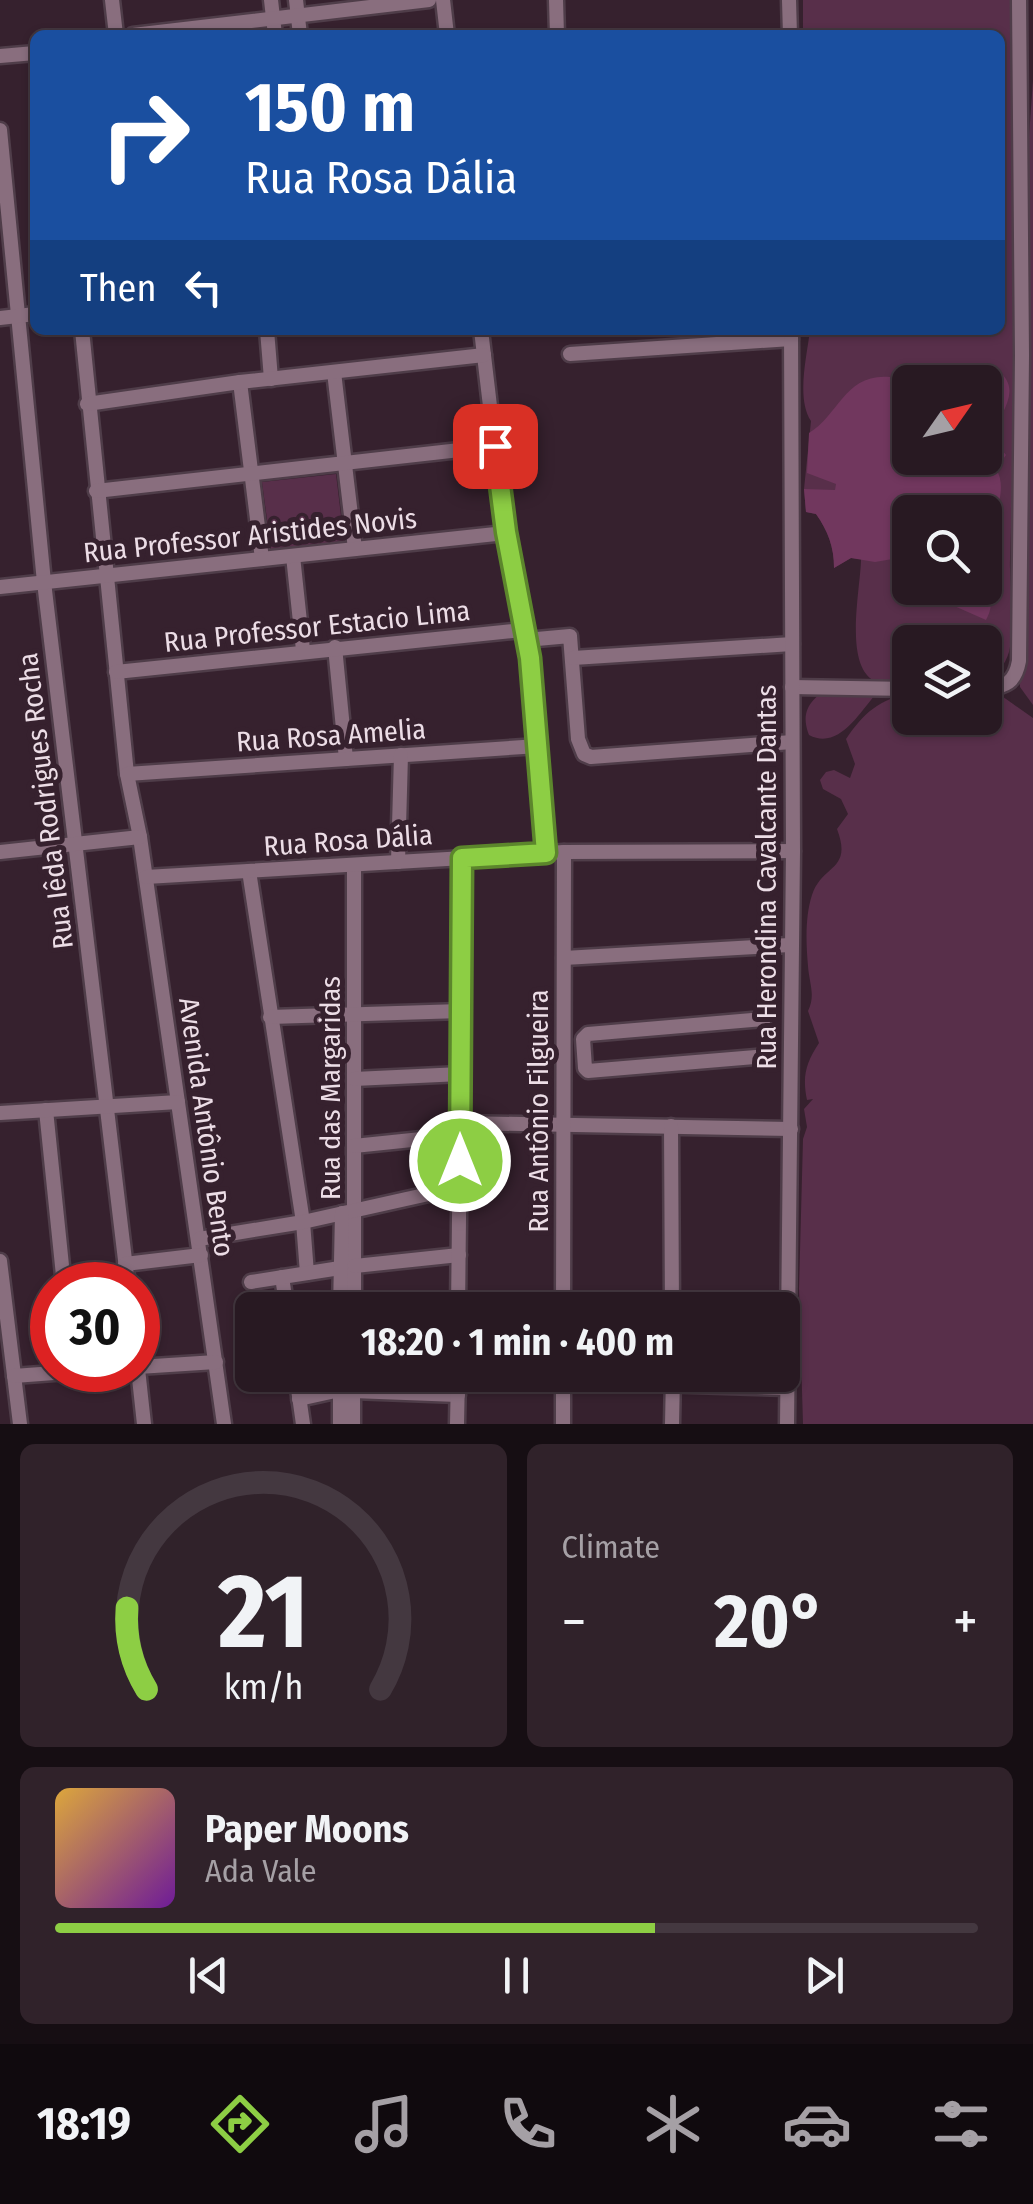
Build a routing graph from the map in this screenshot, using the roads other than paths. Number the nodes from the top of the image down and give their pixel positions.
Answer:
1 (112, 0) edge
2 (120, 0) edge
3 (271, 0) edge
4 (429, 0) edge
5 (443, 0) edge
6 (556, 0) edge
7 (790, 0) edge
8 (1019, 0) edge
9 (297, 7) edge
10 (272, 17) junction
11 (115, 30) edge
12 (123, 30) edge
13 (172, 30) edge
14 (273, 30) edge
15 (446, 30) edge
16 (556, 30) edge
17 (790, 30) edge
18 (30, 53) edge
19 (0, 56) edge
20 (0, 130) edge
21 (30, 315) edge
22 (18, 316) junction
23 (0, 318) edge
24 (83, 335) edge
25 (90, 335) edge
26 (267, 335) edge
27 (482, 335) edge
28 (791, 335) edge
29 (570, 354) dead end
30 (484, 355) junction
31 (334, 372) junction
32 (271, 378) junction
33 (240, 382) junction
34 (91, 403) junction
35 (495, 446) junction
36 (345, 463) junction
37 (251, 474) junction
38 (101, 491) junction
39 (506, 532) junction
40 (355, 549) junction
41 (294, 556) junction
42 (262, 559) junction
43 (110, 577) junction
44 (44, 582) junction
45 (0, 587) edge
46 (524, 635) junction
47 (792, 644) junction
48 (334, 647) junction
49 (303, 650) junction
50 (573, 658) junction
51 (120, 671) junction
52 (1002, 685) edge
53 (792, 686) junction
54 (892, 689) edge
55 (792, 742) junction
56 (538, 746) junction
57 (401, 756) junction
58 (346, 759) junction
59 (131, 774) junction
60 (140, 837) junction
61 (76, 844) junction
62 (793, 851) junction
63 (0, 852) edge
64 (564, 852) junction
65 (546, 853) junction
66 (462, 858) junction
67 (398, 862) junction
68 (354, 866) junction
69 (249, 872) junction
70 (146, 878) junction
71 (790, 945) junction
72 (564, 958) junction
73 (462, 1011) junction
74 (355, 1014) junction
75 (270, 1017) junction
76 (764, 1019) dead end
77 (582, 1052) junction
78 (563, 1054) junction
79 (767, 1056) dead end
80 (461, 1074) junction
81 (354, 1079) junction
82 (178, 1102) junction
83 (108, 1106) junction
84 (46, 1110) junction
85 (0, 1113) edge
86 (563, 1123) junction
87 (671, 1126) junction
88 (791, 1128) junction
89 (460, 1129) junction
90 (354, 1146) junction
91 (460, 1187) junction
92 (348, 1212) junction
93 (303, 1222) junction
94 (200, 1247) junction
95 (459, 1255) junction
96 (0, 1261) edge
97 (62, 1262) edge
98 (126, 1262) edge
99 (135, 1262) edge
100 (348, 1267) junction
101 (307, 1273) junction
102 (282, 1277) junction
103 (251, 1282) dead end
104 (284, 1292) edge
105 (343, 1292) edge
106 (351, 1292) edge
107 (458, 1292) edge
108 (563, 1292) edge
109 (672, 1292) edge
110 (789, 1292) edge
111 (216, 1362) junction
112 (160, 1366) edge
113 (30, 1375) edge
114 (14, 1376) junction
115 (141, 1392) edge
116 (299, 1392) edge
117 (321, 1392) edge
118 (345, 1392) edge
119 (348, 1392) edge
120 (430, 1392) edge
121 (563, 1392) edge
122 (673, 1392) edge
123 (788, 1392) edge
124 (458, 1395) joint
125 (300, 1399) junction
126 (20, 1424) edge
127 (144, 1424) edge
128 (224, 1424) edge
129 (303, 1424) edge
130 (340, 1424) edge
131 (352, 1424) edge
132 (457, 1424) edge
133 (564, 1424) edge
134 (672, 1424) edge
135 (787, 1424) edge

1 - 11 street
2 - 12 street
3 - 10 street
4 - 9 street
5 - 15 street
6 - 16 street
7 - 17 street
8 - 52 street
9 - 10 street
10 - 13 street
10 - 14 street
18 - 19 street
20 - 22 street, Rua Iêda Rodrigues Rocha
21 - 22 street
22 - 23 street
22 - 44 street, Rua Iêda Rodrigues Rocha
24 - 34 street, Avenida Antônio Bento
25 - 34 street, Avenida Antônio Bento
26 - 32 street
27 - 30 street
28 - 29 street
28 - 47 street, Rua Herondina Cavalcante Dantas
30 - 31 street
30 - 35 street
31 - 32 street
31 - 36 street
32 - 33 street
33 - 34 street
33 - 37 street
34 - 38 street, Avenida Antônio Bento
35 - 36 street
35 - 39 street
36 - 37 street
36 - 40 street
37 - 38 street
37 - 42 street
38 - 43 street, Avenida Antônio Bento
39 - 40 street, Rua Professor Aristides Novis
39 - 46 street
40 - 41 street, Rua Professor Aristides Novis
41 - 42 street, Rua Professor Aristides Novis
41 - 49 street
42 - 43 street, Rua Professor Aristides Novis
43 - 44 street, Rua Professor Aristides Novis
43 - 51 street, Avenida Antônio Bento
44 - 45 street, Rua Professor Aristides Novis
44 - 61 street, Rua Iêda Rodrigues Rocha
46 - 48 street, Rua Professor Estacio Lima
46 - 50 street, Rua Professor Estacio Lima
46 - 56 street
47 - 50 street
47 - 53 street, Rua Herondina Cavalcante Dantas
48 - 49 street, Rua Professor Estacio Lima
48 - 58 street
49 - 51 street, Rua Professor Estacio Lima
50 - 55 street
51 - 59 street, Avenida Antônio Bento
53 - 54 street
53 - 55 street, Rua Herondina Cavalcante Dantas
55 - 62 street, Rua Herondina Cavalcante Dantas
56 - 57 street, Rua Rosa Amelia
56 - 65 street
57 - 58 street, Rua Rosa Amelia
57 - 67 street
58 - 59 street, Rua Rosa Amelia
59 - 60 street, Avenida Antônio Bento
60 - 61 street
60 - 70 street, Avenida Antônio Bento
61 - 63 street
61 - 83 street, Rua Iêda Rodrigues Rocha
62 - 64 street, Rua Rosa Dália
62 - 71 street, Rua Herondina Cavalcante Dantas
64 - 65 street, Rua Rosa Dália
64 - 72 street, Rua Antônio Filgueira
65 - 66 street, Rua Rosa Dália
66 - 67 street, Rua Rosa Dália
66 - 73 street
67 - 68 street, Rua Rosa Dália
68 - 69 street, Rua Rosa Dália
68 - 74 street, Rua das Margaridas
69 - 70 street, Rua Rosa Dália
69 - 75 street
70 - 82 street, Avenida Antônio Bento
71 - 72 street
71 - 88 street, Rua Herondina Cavalcante Dantas
72 - 78 street, Rua Antônio Filgueira
73 - 74 street
73 - 80 street
74 - 75 street
74 - 81 street, Rua das Margaridas
75 - 93 street
76 - 77 street
77 - 78 street
77 - 79 street
78 - 86 street, Rua Antônio Filgueira
80 - 81 street
80 - 89 street
81 - 90 street, Rua das Margaridas
82 - 83 street
82 - 94 street, Avenida Antônio Bento
83 - 84 street
83 - 98 street, Rua Iêda Rodrigues Rocha
84 - 85 street
84 - 97 street
86 - 87 street
86 - 89 street
86 - 108 street, Rua Antônio Filgueira
87 - 88 street
87 - 109 street
88 - 110 street, Rua Herondina Cavalcante Dantas
89 - 90 street
89 - 91 street
90 - 92 street, Rua das Margaridas
91 - 92 street
91 - 95 street
92 - 93 street
92 - 100 street, Rua das Margaridas
93 - 94 street
93 - 101 street
94 - 99 street
94 - 111 street, Avenida Antônio Bento
95 - 100 street
95 - 107 street
96 - 114 street
100 - 101 street
100 - 105 street, Rua das Margaridas
100 - 106 street, Rua das Margaridas
101 - 102 street
102 - 103 street
102 - 104 street
111 - 112 street
111 - 128 street, Avenida Antônio Bento
113 - 114 street
114 - 126 street
115 - 127 street
116 - 125 street
117 - 125 street
118 - 130 street
119 - 131 street
120 - 124 street
121 - 133 street
122 - 134 street
123 - 135 street, Rua Herondina Cavalcante Dantas
124 - 132 street
125 - 129 street

